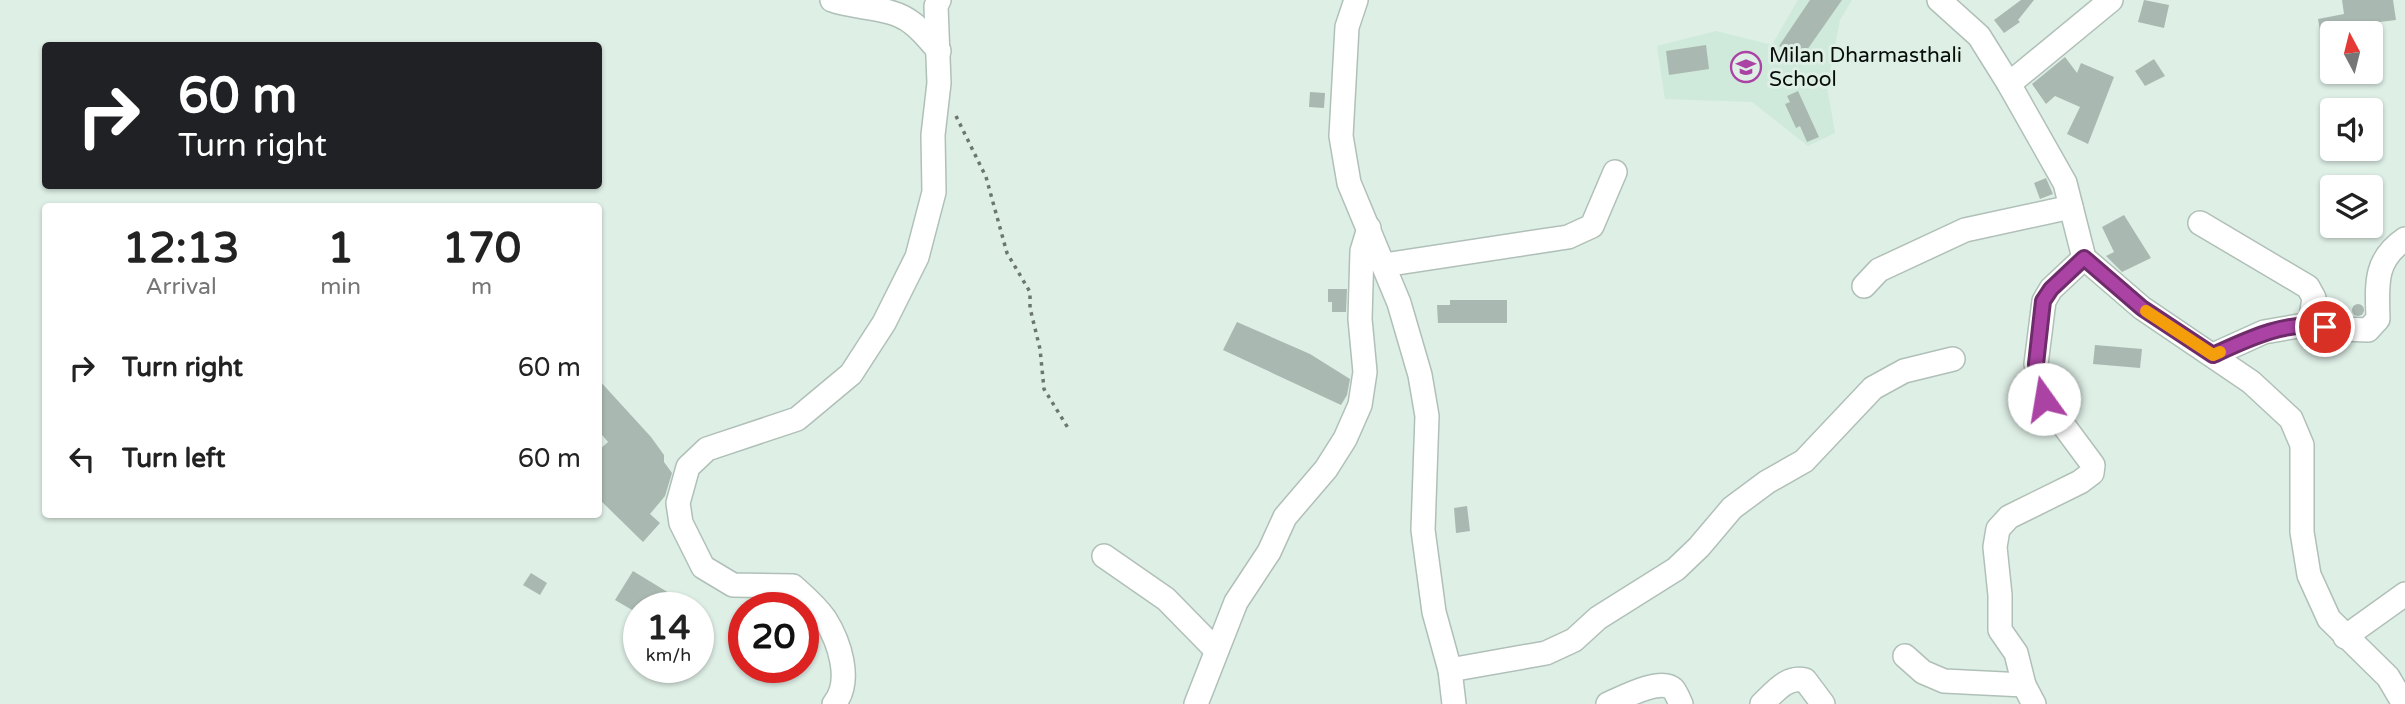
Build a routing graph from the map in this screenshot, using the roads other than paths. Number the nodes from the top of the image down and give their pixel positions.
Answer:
1 (832, 0) edge
2 (939, 0) edge
3 (1356, 0) edge
4 (1940, 0) edge
5 (2111, 0) edge
6 (939, 51) junction
7 (2009, 84) junction
8 (1615, 172) dead end
9 (2071, 207) junction
10 (2200, 223) dead end
11 (1369, 229) junction
12 (2405, 239) edge
13 (2084, 258) junction
14 (1384, 265) junction
15 (1864, 286) dead end
16 (2310, 324) junction
17 (2213, 355) junction
18 (1953, 359) dead end
19 (1104, 556) dead end
20 (2405, 594) edge
21 (2345, 637) junction
22 (1216, 650) junction
23 (1905, 656) dead end
24 (1450, 670) junction
25 (2029, 695) edge
26 (834, 704) edge
27 (1196, 704) edge
28 (1454, 704) edge
29 (1608, 704) edge
30 (1681, 704) edge
31 (1762, 704) edge
32 (1824, 704) edge
33 (2404, 704) edge

1 - 6 street
2 - 6 street
3 - 11 street
4 - 7 street
5 - 7 street
6 - 26 street
7 - 9 street
8 - 14 street
9 - 13 street
9 - 15 street
10 - 16 street
11 - 14 street
11 - 22 street
12 - 16 street
13 - 17 street
13 - 25 street
14 - 24 street
16 - 17 street
17 - 21 street
18 - 24 street
19 - 22 street
20 - 21 street
21 - 33 street
22 - 27 street
23 - 25 street
24 - 28 street
29 - 30 street
31 - 32 street

